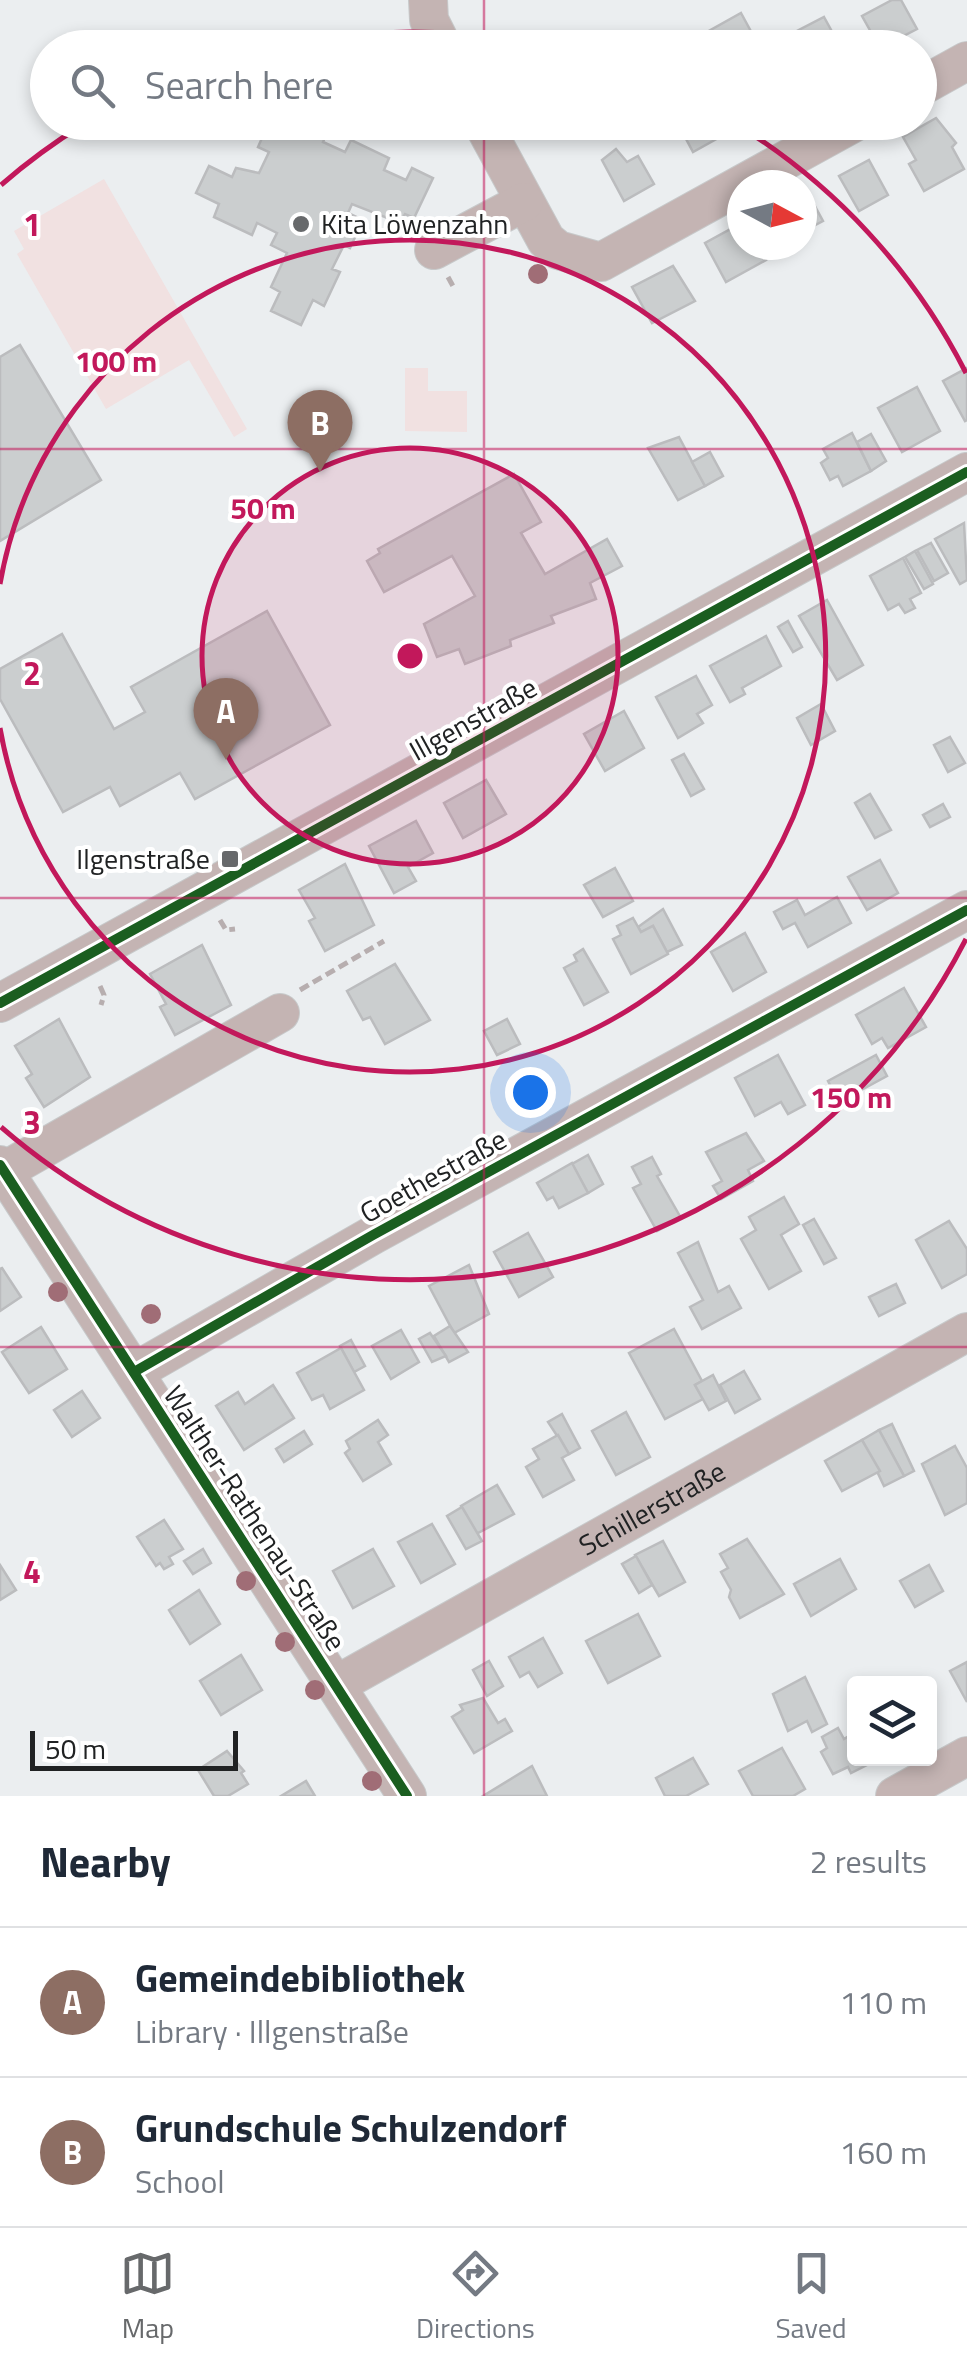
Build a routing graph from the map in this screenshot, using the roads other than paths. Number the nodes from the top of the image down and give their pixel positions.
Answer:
1 (428, 0) edge
2 (433, 30) edge
3 (967, 61) edge
4 (937, 78) edge
5 (491, 140) edge
6 (822, 140) edge
7 (524, 202) junction
8 (434, 250) dead end
9 (967, 472) edge
10 (967, 910) edge
11 (0, 1003) edge
12 (285, 1004) road end
13 (2, 1168) edge
14 (967, 1332) edge
15 (134, 1372) junction
16 (336, 1685) junction
17 (967, 1756) edge
18 (406, 1796) edge
19 (895, 1796) edge

1 - 2 street
3 - 4 street
5 - 7 street
6 - 7 street
7 - 8 street
9 - 11 street, Illgenstraße
10 - 15 street, Goethestraße
12 - 13 street
13 - 15 street, Walther-Rathenau-Straße
14 - 16 street, Schillerstraße
15 - 16 street, Walther-Rathenau-Straße
16 - 18 street, Walther-Rathenau-Straße
17 - 19 street

